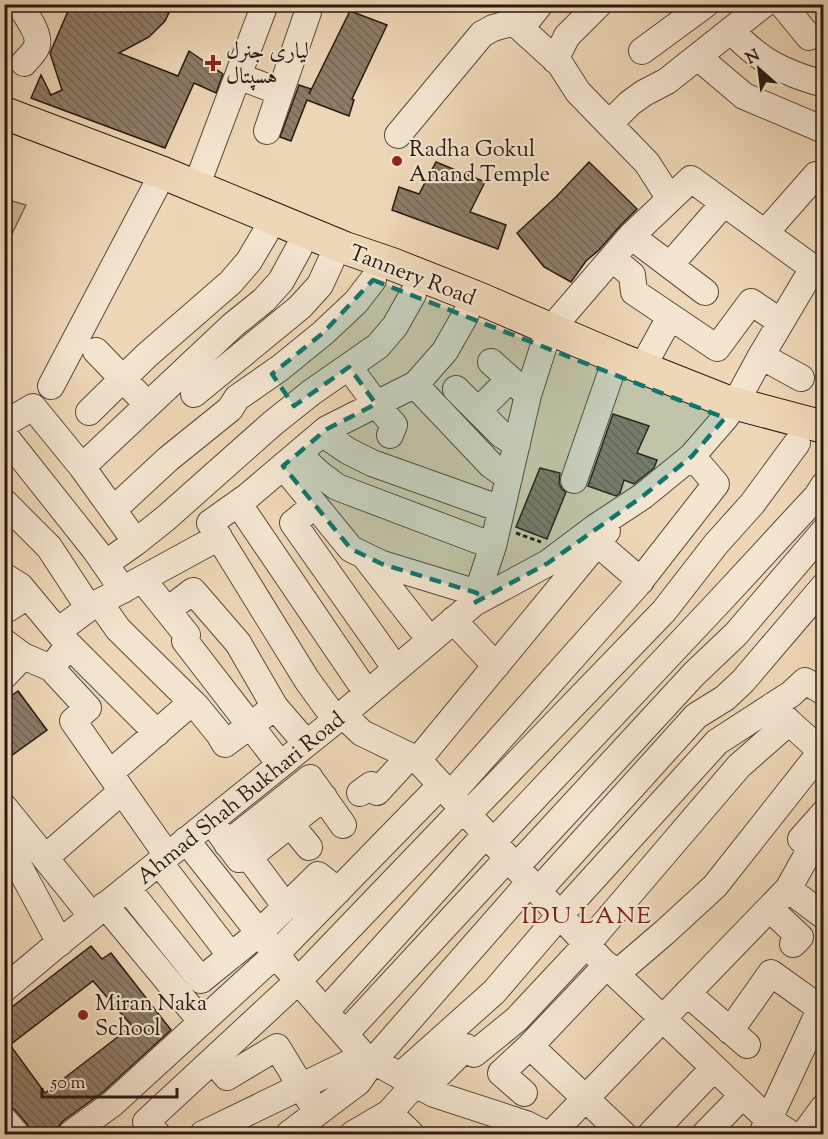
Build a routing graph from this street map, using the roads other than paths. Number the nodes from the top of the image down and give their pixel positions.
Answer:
1 (20, 4) edge
2 (265, 4) edge
3 (540, 4) edge
4 (599, 4) edge
5 (706, 4) edge
6 (764, 4) edge
7 (782, 4) edge
8 (308, 12) dead end
9 (514, 22) junction
10 (730, 30) junction
11 (809, 37) dead end
12 (642, 51) dead end
13 (698, 57) junction
14 (555, 60) junction
15 (24, 63) dead end
16 (238, 76) junction
17 (824, 84) edge
18 (280, 92) junction
19 (4, 113) edge
20 (609, 124) junction
21 (824, 130) edge
22 (267, 131) dead end
23 (4, 135) edge
24 (398, 135) dead end
25 (816, 175) dead end
26 (158, 182) junction
27 (196, 187) junction
28 (670, 199) junction
29 (724, 203) junction
30 (765, 233) junction
31 (265, 234) junction
32 (631, 236) junction
33 (299, 248) junction
34 (612, 258) junction
35 (331, 261) junction
36 (670, 265) junction
37 (818, 265) edge
38 (373, 280) junction
39 (705, 292) dead end
40 (413, 294) junction
41 (466, 314) junction
42 (670, 317) junction
43 (781, 322) junction
44 (547, 337) junction
45 (96, 351) dead end
46 (761, 356) junction
47 (349, 367) junction
48 (642, 368) junction
49 (611, 373) junction
50 (272, 374) junction
51 (801, 378) dead end
52 (510, 379) junction
53 (122, 380) junction
54 (51, 386) dead end
55 (420, 389) dead end
56 (456, 389) dead end
57 (194, 394) dead end
58 (376, 404) junction
59 (148, 405) junction
60 (294, 406) junction
61 (478, 411) junction
62 (730, 411) junction
63 (89, 412) dead end
64 (4, 424) edge
65 (322, 433) junction
66 (4, 435) edge
67 (390, 435) dead end
68 (815, 439) edge
69 (516, 444) junction
70 (692, 456) junction
71 (291, 460) junction
72 (82, 467) junction
73 (509, 478) junction
74 (574, 480) dead end
75 (824, 485) edge
76 (4, 502) edge
77 (238, 503) junction
78 (315, 505) junction
79 (626, 507) junction
80 (113, 510) junction
81 (497, 527) junction
82 (824, 531) edge
83 (219, 537) junction
84 (136, 542) junction
85 (597, 543) junction
86 (364, 555) junction
87 (105, 564) junction
88 (4, 576) edge
89 (641, 581) junction
90 (132, 584) junction
91 (824, 586) edge
92 (28, 596) junction
93 (475, 598) junction
94 (94, 605) junction
95 (668, 606) junction
96 (168, 610) junction
97 (4, 611) edge
98 (453, 620) junction
99 (692, 630) junction
100 (64, 638) junction
101 (430, 640) junction
102 (14, 649) edge
103 (706, 663) junction
104 (496, 666) junction
105 (51, 668) junction
106 (396, 669) junction
107 (4, 676) edge
108 (112, 687) junction
109 (735, 689) junction
110 (824, 692) edge
111 (367, 693) junction
112 (192, 702) junction
113 (275, 707) junction
114 (88, 708) junction
115 (774, 714) junction
116 (339, 717) junction
117 (250, 725) junction
118 (598, 730) junction
119 (157, 733) junction
120 (822, 749) edge
121 (621, 753) junction
122 (293, 754) junction
123 (414, 758) junction
124 (116, 782) junction
125 (317, 788) junction
126 (360, 794) dead end
127 (455, 801) junction
128 (4, 807) edge
129 (824, 813) edge
130 (211, 821) junction
131 (290, 824) junction
132 (343, 825) dead end
133 (4, 845) edge
134 (309, 847) dead end
135 (238, 850) junction
136 (171, 852) junction
137 (817, 853) edge
138 (45, 858) junction
139 (414, 859) junction
140 (512, 862) junction
141 (441, 884) junction
142 (127, 888) junction
143 (788, 889) junction
144 (338, 891) junction
145 (467, 902) junction
146 (286, 906) junction
147 (770, 909) junction
148 (99, 911) junction
149 (560, 915) junction
150 (824, 916) edge
151 (493, 926) junction
152 (259, 933) junction
153 (60, 943) junction
154 (586, 944) junction
155 (793, 944) dead end
156 (180, 954) junction
157 (276, 954) junction
158 (231, 956) junction
159 (611, 970) junction
160 (160, 971) junction
161 (8, 976) edge
162 (298, 981) junction
163 (687, 993) junction
164 (822, 1007) edge
165 (325, 1012) junction
166 (663, 1019) junction
167 (202, 1022) junction
168 (345, 1035) junction
169 (530, 1046) junction
170 (368, 1058) junction
171 (213, 1060) junction
172 (714, 1068) junction
173 (413, 1083) junction
174 (301, 1086) junction
175 (524, 1093) dead end
176 (743, 1095) junction
177 (585, 1099) junction
178 (824, 1107) edge
179 (317, 1113) junction
180 (389, 1113) junction
181 (4, 1120) edge
182 (508, 1127) edge
183 (765, 1127) edge
184 (16, 1134) edge
185 (73, 1134) edge
186 (156, 1134) edge
187 (203, 1134) edge
188 (289, 1134) edge
189 (353, 1134) edge
190 (411, 1134) edge
191 (546, 1134) edge
192 (551, 1134) edge
193 (623, 1134) edge
194 (651, 1134) edge
195 (705, 1134) edge
196 (791, 1134) edge
197 (804, 1134) edge

1 - 15 street
2 - 16 street
3 - 9 street
4 - 14 street
5 - 12 street
6 - 10 street
7 - 11 street
8 - 18 street
9 - 14 street
9 - 24 street
10 - 13 street
10 - 17 street
13 - 20 street
13 - 21 street
14 - 20 street
16 - 18 street
16 - 27 street
18 - 22 street
19 - 26 main road, Tannery Road
20 - 28 street
23 - 26 main road, Tannery Road
25 - 30 street
26 - 27 main road, Tannery Road
26 - 31 main road, Tannery Road
26 - 54 street
27 - 44 main road, Tannery Road
28 - 29 street
28 - 32 street
29 - 30 street
29 - 36 street
30 - 37 street
31 - 33 main road, Tannery Road
31 - 53 street
32 - 34 street
32 - 36 street
33 - 35 main road, Tannery Road
33 - 59 street
34 - 42 street
34 - 44 street
35 - 38 main road, Tannery Road
35 - 57 street
36 - 39 street
37 - 43 street, Ahmad Shah Bukhari Road
38 - 40 main road, Tannery Road
38 - 50 street
40 - 41 main road, Tannery Road
40 - 47 street
41 - 44 main road, Tannery Road
41 - 58 street
42 - 43 street
42 - 48 street
43 - 46 street, Ahmad Shah Bukhari Road
44 - 48 main road, Tannery Road
44 - 49 main road, Tannery Road
44 - 52 street
45 - 53 street
46 - 51 street
46 - 62 street, Ahmad Shah Bukhari Road
47 - 58 street
47 - 60 street
48 - 62 main road, Tannery Road
49 - 62 main road, Tannery Road
49 - 74 street
50 - 60 street
50 - 80 street
52 - 61 street
52 - 69 street
53 - 59 street
53 - 63 street
55 - 73 street
56 - 61 street
58 - 65 street
58 - 67 street
59 - 72 street
60 - 84 street
61 - 69 street
62 - 68 main road, Tannery Road
62 - 70 street, Ahmad Shah Bukhari Road
64 - 72 street
65 - 71 street
65 - 81 street
66 - 87 street
68 - 95 street
69 - 73 street
70 - 79 street, Ahmad Shah Bukhari Road
70 - 89 street
71 - 77 street
71 - 78 street
71 - 81 street
72 - 80 street
73 - 81 street
75 - 99 street
76 - 94 street
77 - 83 street
77 - 111 street
78 - 86 street
78 - 106 street
79 - 85 street
79 - 93 street, Ahmad Shah Bukhari Road
80 - 84 street
81 - 93 street
82 - 103 street
83 - 90 street
83 - 116 street
84 - 87 street
85 - 89 street
85 - 104 street
86 - 93 street
86 - 101 street
87 - 90 street
88 - 92 street
89 - 127 street
90 - 94 street
90 - 96 street
91 - 109 street
92 - 97 street
92 - 100 street
93 - 98 street, Ahmad Shah Bukhari Road
94 - 100 street
94 - 112 street
95 - 99 street
95 - 127 street
96 - 113 street
96 - 117 street
98 - 101 street, Ahmad Shah Bukhari Road
98 - 104 street
99 - 118 street
100 - 105 street
100 - 108 street
101 - 106 street, Ahmad Shah Bukhari Road
102 - 105 street
102 - 107 street
103 - 109 street
103 - 121 street
104 - 123 street
105 - 114 street
106 - 111 street, Ahmad Shah Bukhari Road
108 - 114 street
108 - 119 street
109 - 115 street
109 - 140 street
110 - 115 street
111 - 116 street, Ahmad Shah Bukhari Road
112 - 117 street
112 - 119 street
113 - 117 street
113 - 122 street
114 - 124 street
115 - 120 street
115 - 149 street
115 - 154 street
116 - 122 street, Ahmad Shah Bukhari Road
116 - 123 street
117 - 122 street
118 - 121 street
118 - 140 street
119 - 124 street
120 - 159 street
121 - 140 street
122 - 125 street
122 - 130 street, Ahmad Shah Bukhari Road
123 - 126 street
123 - 127 street
124 - 136 street
124 - 138 street
125 - 131 street
125 - 132 street
125 - 135 street
127 - 139 street
127 - 140 street
127 - 144 street
128 - 138 street
129 - 137 street
130 - 135 street
130 - 136 street, Ahmad Shah Bukhari Road
131 - 134 street
131 - 135 street
133 - 153 street
135 - 146 street
136 - 142 street, Ahmad Shah Bukhari Road
136 - 152 street
136 - 158 street
137 - 143 street
138 - 148 street
139 - 141 street
139 - 162 street
140 - 141 street
140 - 145 street
140 - 149 street
140 - 151 street
141 - 165 street
142 - 148 street, Ahmad Shah Bukhari Road
142 - 156 street
143 - 147 street
143 - 150 street
144 - 146 street
144 - 157 street
145 - 151 street
145 - 168 street
146 - 152 street
147 - 155 street
147 - 163 street
148 - 153 street, Ahmad Shah Bukhari Road
148 - 160 street
149 - 154 street
149 - 173 street
151 - 170 street
152 - 157 street
152 - 158 street
153 - 161 street, Ahmad Shah Bukhari Road
154 - 159 street
154 - 173 street
156 - 158 street
156 - 160 street
157 - 162 street
157 - 167 street
159 - 166 street
159 - 169 street
160 - 167 street
162 - 165 street
162 - 171 street
163 - 164 street
163 - 166 street
164 - 183 street
165 - 168 street
166 - 172 street
166 - 177 street
167 - 185 street
168 - 170 street
169 - 175 street
169 - 177 street
170 - 173 street
170 - 174 street
170 - 179 street
171 - 174 street
171 - 186 street
172 - 176 street
172 - 194 street
173 - 180 street
173 - 182 street
174 - 179 street
174 - 187 street
176 - 183 street
176 - 195 street
177 - 192 street
177 - 193 street
178 - 197 street
179 - 188 street
180 - 189 street
180 - 190 street
181 - 184 street
182 - 191 street
183 - 196 street

